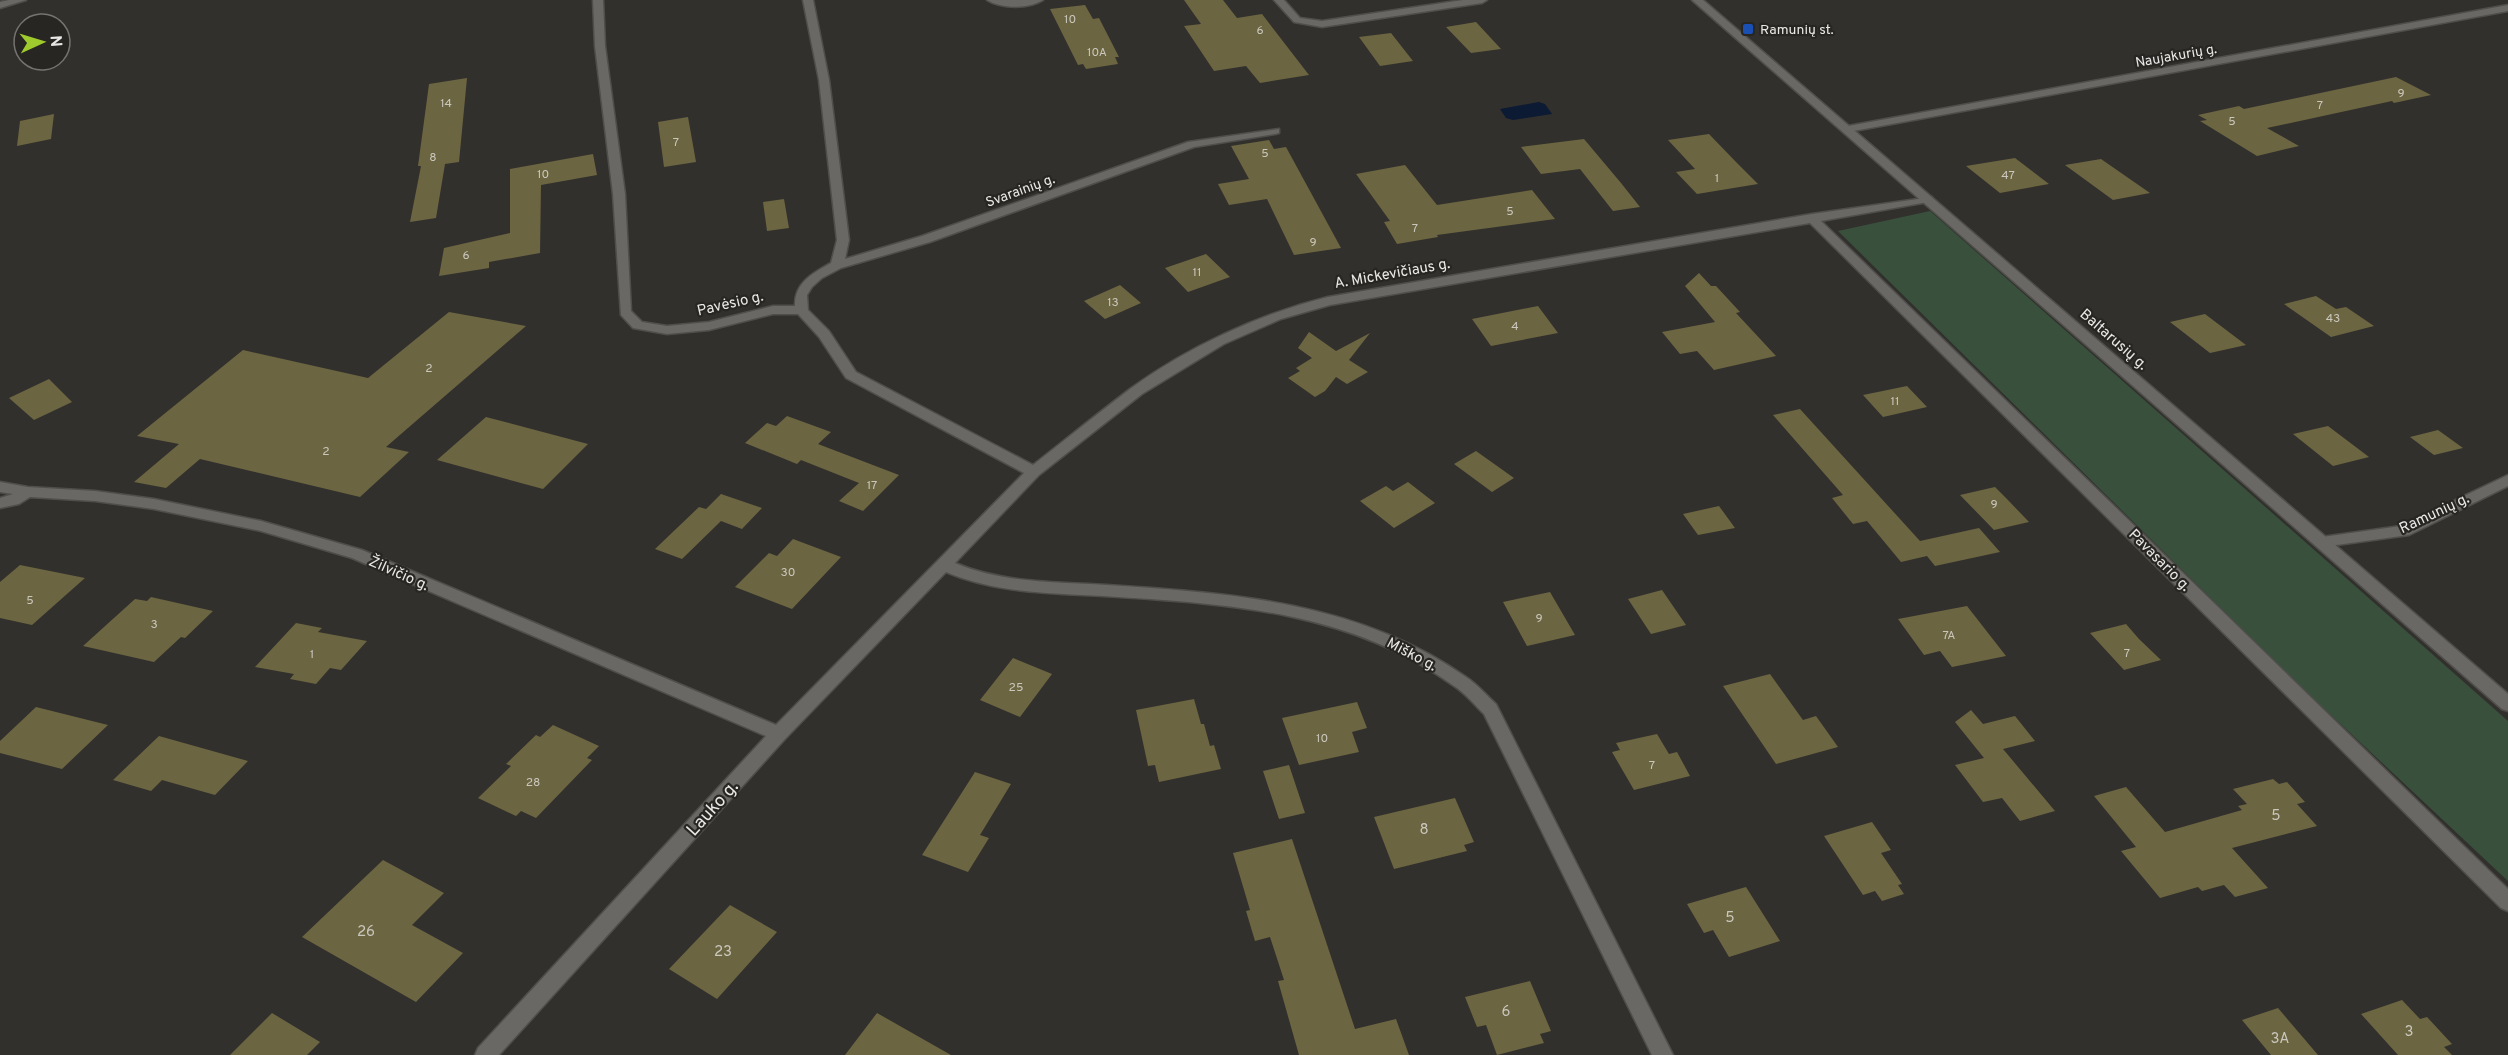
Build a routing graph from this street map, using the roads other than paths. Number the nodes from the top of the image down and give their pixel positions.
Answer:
1 (21, 0) edge
2 (598, 0) edge
3 (808, 0) edge
4 (992, 0) edge
5 (1038, 0) edge
6 (1278, 0) edge
7 (1482, 0) edge
8 (1697, 0) edge
9 (0, 5) edge
10 (2508, 9) edge
11 (1848, 129) junction
12 (1275, 131) dead end
13 (1928, 199) junction
14 (1812, 218) junction
15 (837, 265) junction
16 (802, 311) junction
17 (1034, 472) junction
18 (2508, 480) edge
19 (0, 487) edge
20 (28, 492) junction
21 (0, 503) edge
22 (2322, 542) junction
23 (942, 564) junction
24 (2508, 704) edge
25 (779, 734) junction
26 (2508, 902) edge
27 (485, 1055) edge
28 (1663, 1055) edge

1 - 9 street
2 - 16 street, Pavėsio g.
3 - 15 street
4 - 5 street
6 - 7 street
8 - 11 street, Baltarusių g.
10 - 11 street, Naujakurių g.
11 - 13 street, Baltarusių g.
12 - 15 street, Svarainių g.
13 - 14 street, A. Mickevičiaus g.
13 - 22 street, Baltarusių g.
14 - 17 street, A. Mickevičiaus g.
14 - 26 street, Pavasario g.
15 - 16 street, Svarainių g.
16 - 17 street
17 - 23 street, A. Mickevičiaus g.
18 - 22 street, Ramunių g.
19 - 20 street
20 - 21 street, Žilvičio g.
20 - 25 street, Žilvičio g.
22 - 24 street, Baltarusių g.
23 - 25 street, Lauko g.
23 - 28 street, Miško g.
25 - 27 street, Lauko g.

